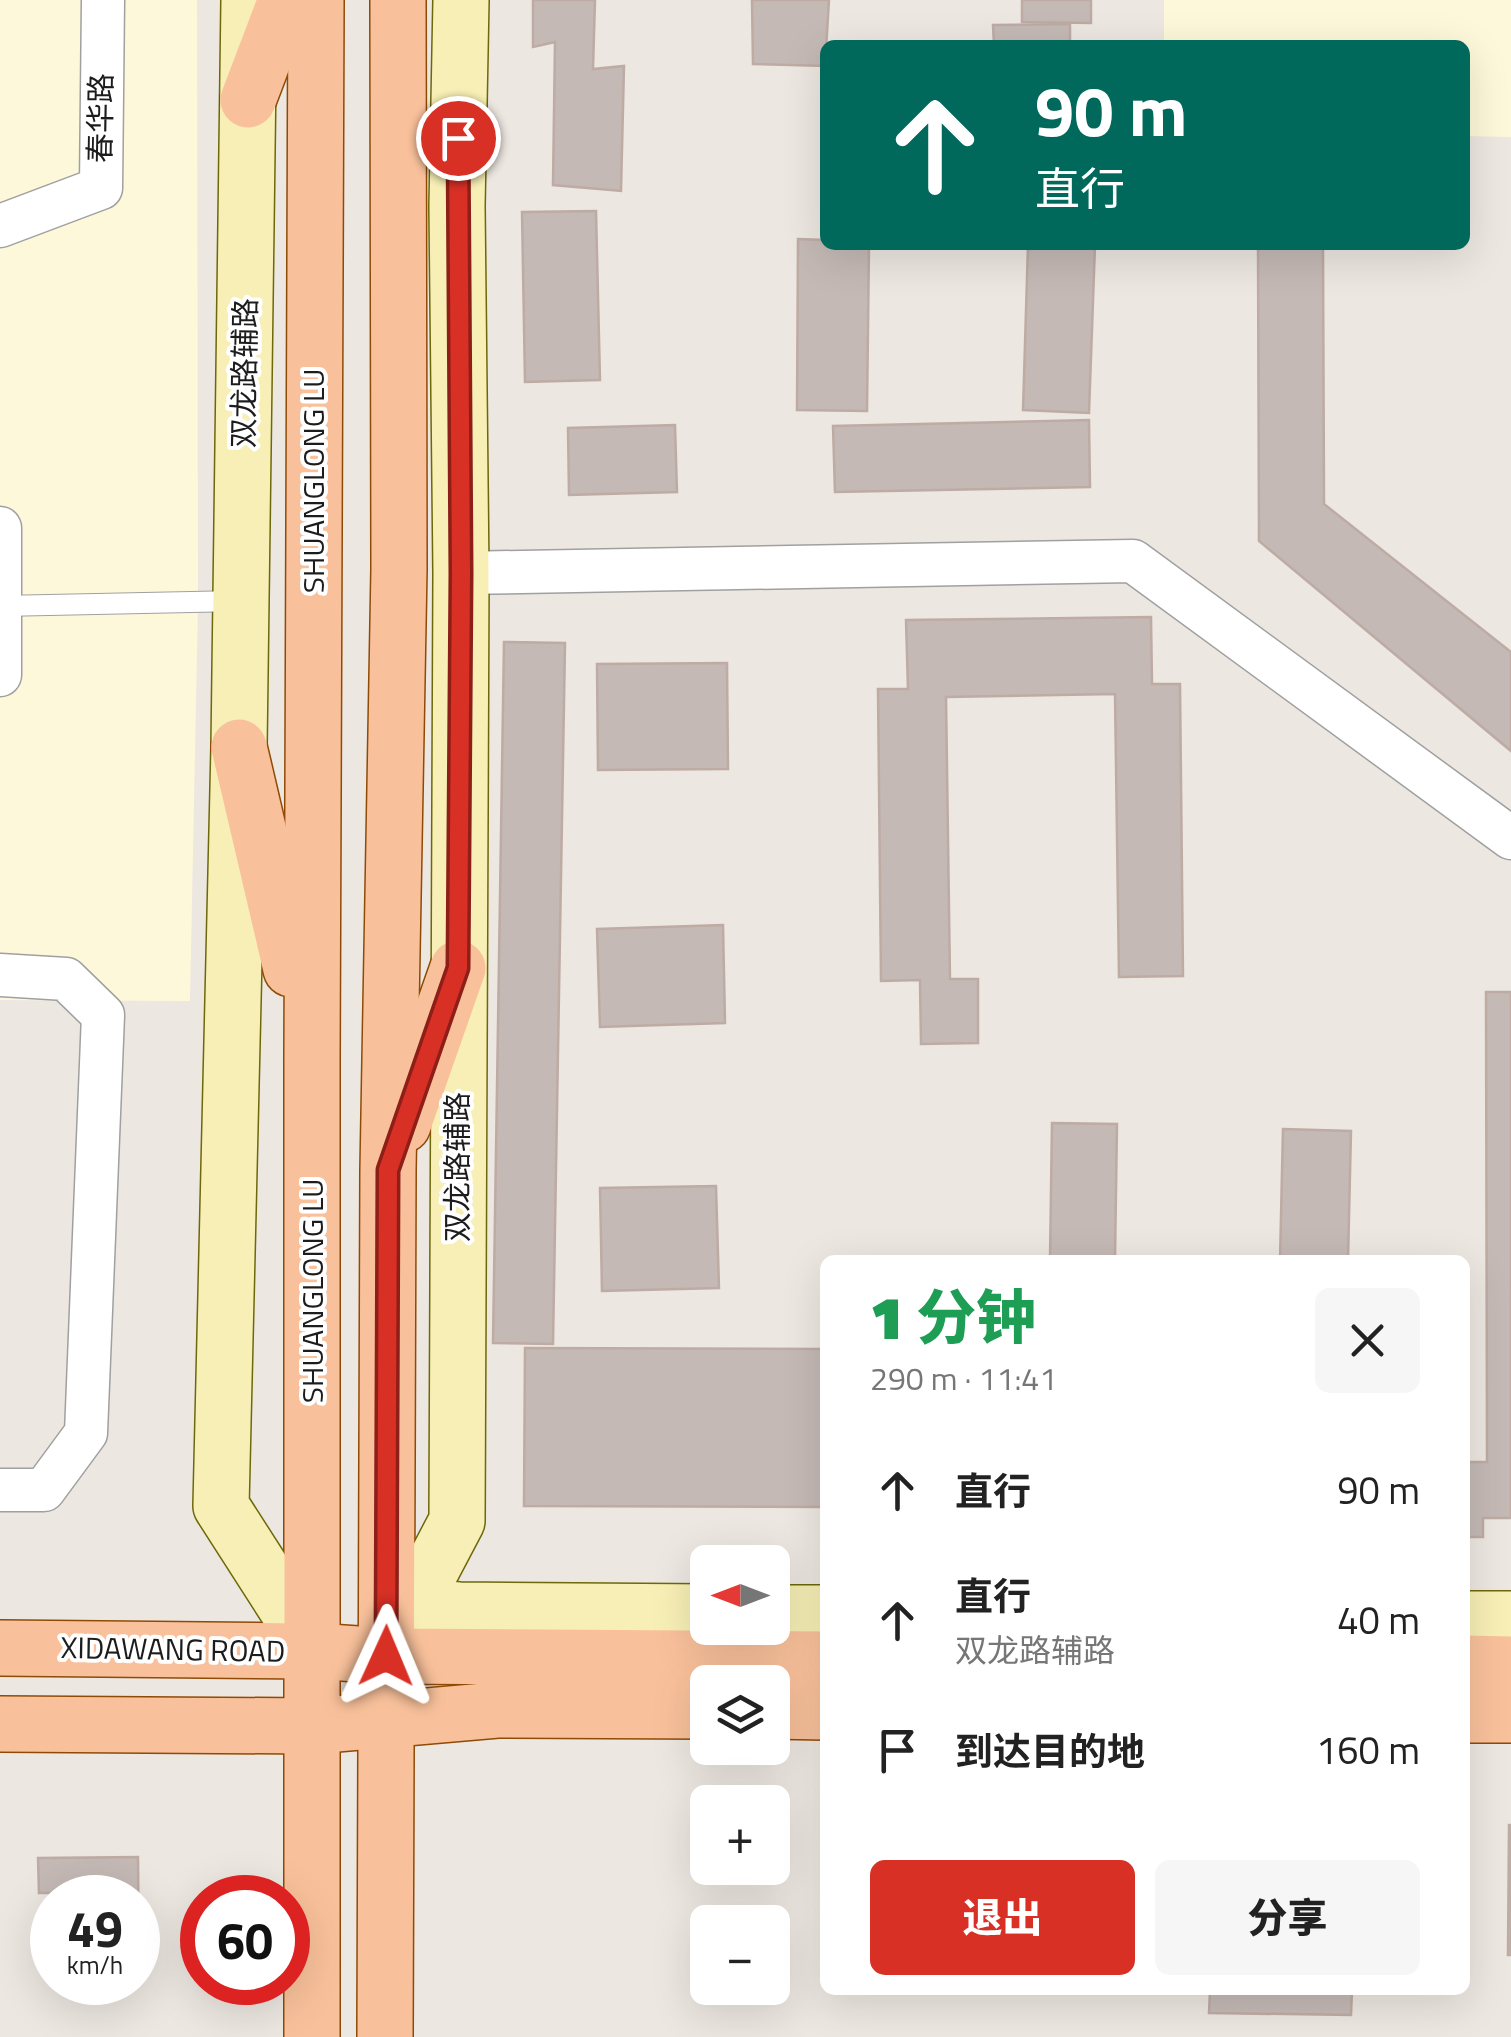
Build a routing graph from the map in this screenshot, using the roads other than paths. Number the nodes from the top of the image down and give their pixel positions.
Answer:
1 (103, 0) edge
2 (249, 0) edge
3 (286, 0) edge
4 (316, 0) edge
5 (398, 0) edge
6 (460, 0) edge
7 (248, 100) junction
8 (0, 226) edge
9 (0, 528) edge
10 (461, 573) junction
11 (241, 601) junction
12 (1, 606) edge
13 (0, 676) edge
14 (239, 746) junction
15 (1511, 838) edge
16 (458, 968) junction
17 (0, 974) edge
18 (312, 1059) junction
19 (388, 1170) junction
20 (0, 1490) edge
21 (790, 1612) edge
22 (690, 1613) edge
23 (820, 1613) edge
24 (1470, 1619) edge
25 (1511, 1620) edge
26 (395, 1622) junction
27 (0, 1648) edge
28 (314, 1651) junction
29 (820, 1659) edge
30 (1470, 1663) edge
31 (1511, 1664) edge
32 (690, 1711) edge
33 (790, 1712) edge
34 (820, 1712) edge
35 (1470, 1715) edge
36 (1511, 1715) edge
37 (386, 1721) junction
38 (0, 1724) edge
39 (313, 1726) junction
40 (312, 2037) edge
41 (385, 2037) edge

1 - 8 street, 春华路
2 - 7 main road, 双龙路辅路
3 - 7 main road
4 - 18 main road, SHUANGLONG LU
5 - 19 main road
6 - 10 main road, 双龙路辅路
7 - 11 main road, 双龙路辅路
9 - 12 street
10 - 15 street
10 - 16 main road, 双龙路辅路
11 - 12 lane
11 - 14 main road, 双龙路辅路
12 - 13 street
14 - 18 main road
14 - 28 main road
16 - 19 main road
16 - 26 main road, 双龙路辅路
17 - 20 street
18 - 28 main road, SHUANGLONG LU
19 - 26 main road
21 - 23 main road
22 - 26 main road
24 - 25 main road
26 - 28 main road, XIDAWANG ROAD
26 - 29 main road, XIDAWANG ROAD
26 - 37 main road
27 - 28 main road, XIDAWANG ROAD
28 - 39 main road, SHUANGLONG LU
30 - 31 main road
32 - 37 main road
33 - 34 main road
35 - 36 main road
37 - 39 main road
37 - 41 main road
38 - 39 main road
39 - 40 main road, SHUANGLONG LU

